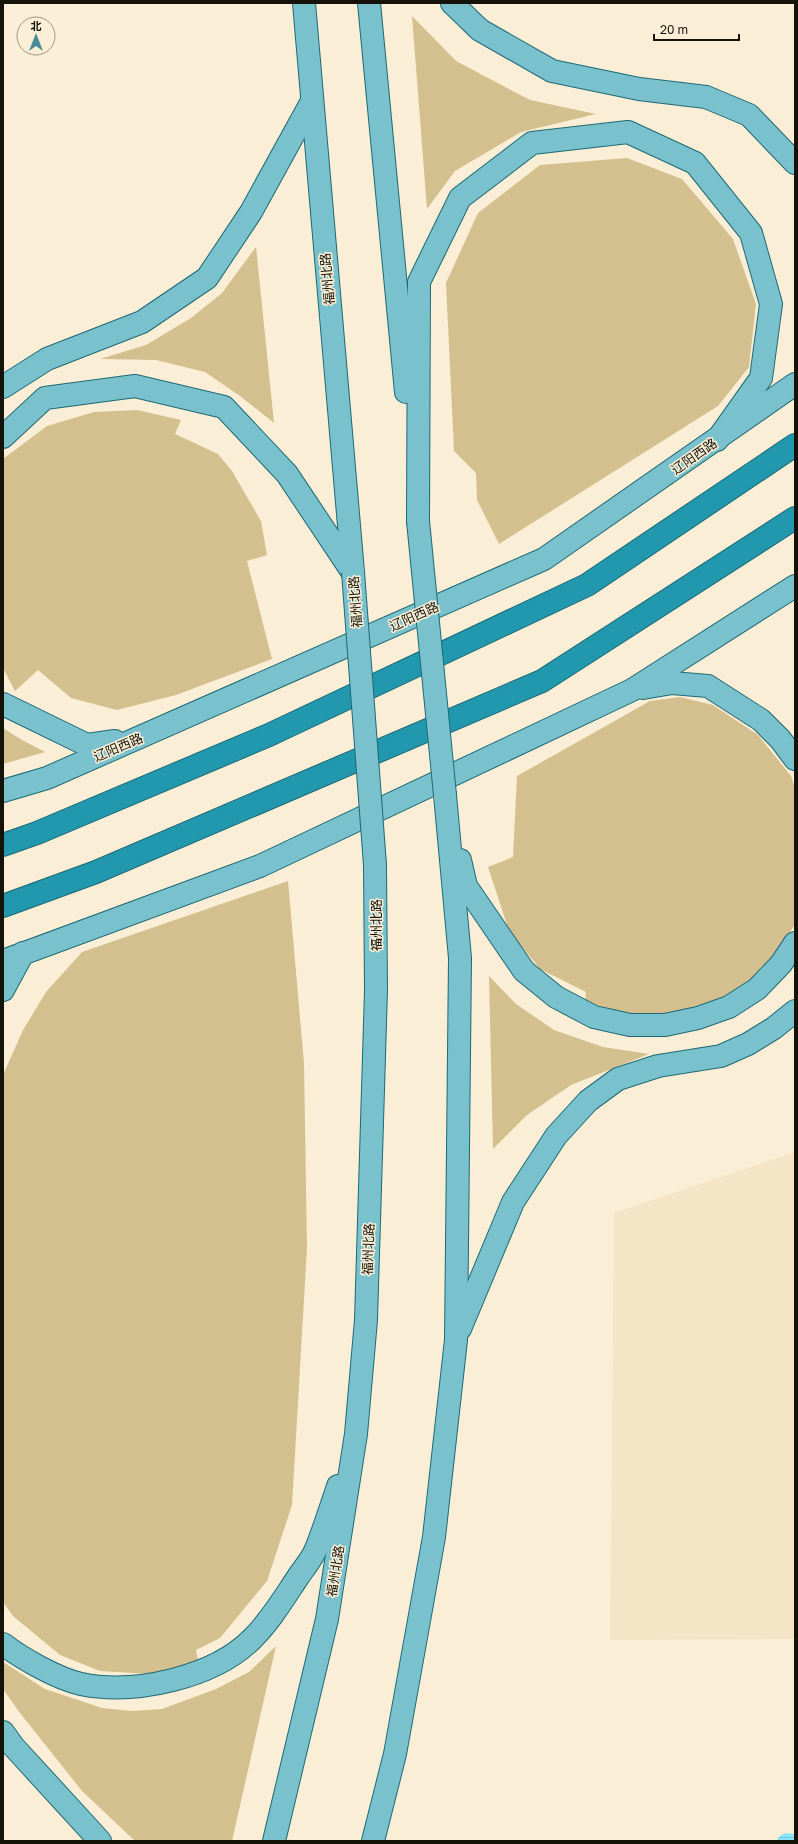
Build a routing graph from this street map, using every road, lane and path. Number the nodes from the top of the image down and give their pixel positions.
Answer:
1 (304, 3) edge
2 (369, 3) edge
3 (452, 3) edge
4 (312, 102) junction
5 (795, 163) edge
6 (795, 384) edge
7 (3, 387) edge
8 (3, 437) edge
9 (717, 440) junction
10 (795, 445) edge
11 (795, 518) edge
12 (418, 521) junction
13 (352, 572) junction
14 (795, 586) edge
15 (632, 690) junction
16 (3, 704) edge
17 (138, 739) junction
18 (795, 759) edge
19 (3, 791) edge
20 (445, 795) junction
21 (3, 845) edge
22 (3, 906) edge
23 (795, 944) edge
24 (24, 953) junction
25 (3, 960) edge
26 (3, 990) edge
27 (795, 1011) edge
28 (456, 1340) junction
29 (356, 1434) junction
30 (3, 1644) edge
31 (3, 1732) edge
32 (100, 1841) edge
33 (274, 1841) edge
34 (373, 1841) edge

1 - 4 main road, 福州北路
2 - 12 main road
3 - 5 main road
4 - 7 main road
4 - 13 main road, 福州北路
6 - 9 main road, 辽阳西路
8 - 13 main road
9 - 12 main road
9 - 17 main road, 辽阳西路
10 - 21 highway
11 - 22 highway
12 - 20 main road, bridge
13 - 29 main road, 福州北路, bridge
14 - 15 main road
15 - 18 main road
15 - 24 main road
16 - 17 main road
17 - 19 main road, 辽阳西路
20 - 23 main road
20 - 28 main road
24 - 25 main road
24 - 26 main road
27 - 28 main road
28 - 34 main road
29 - 30 main road
29 - 33 main road, 福州北路
31 - 32 main road

